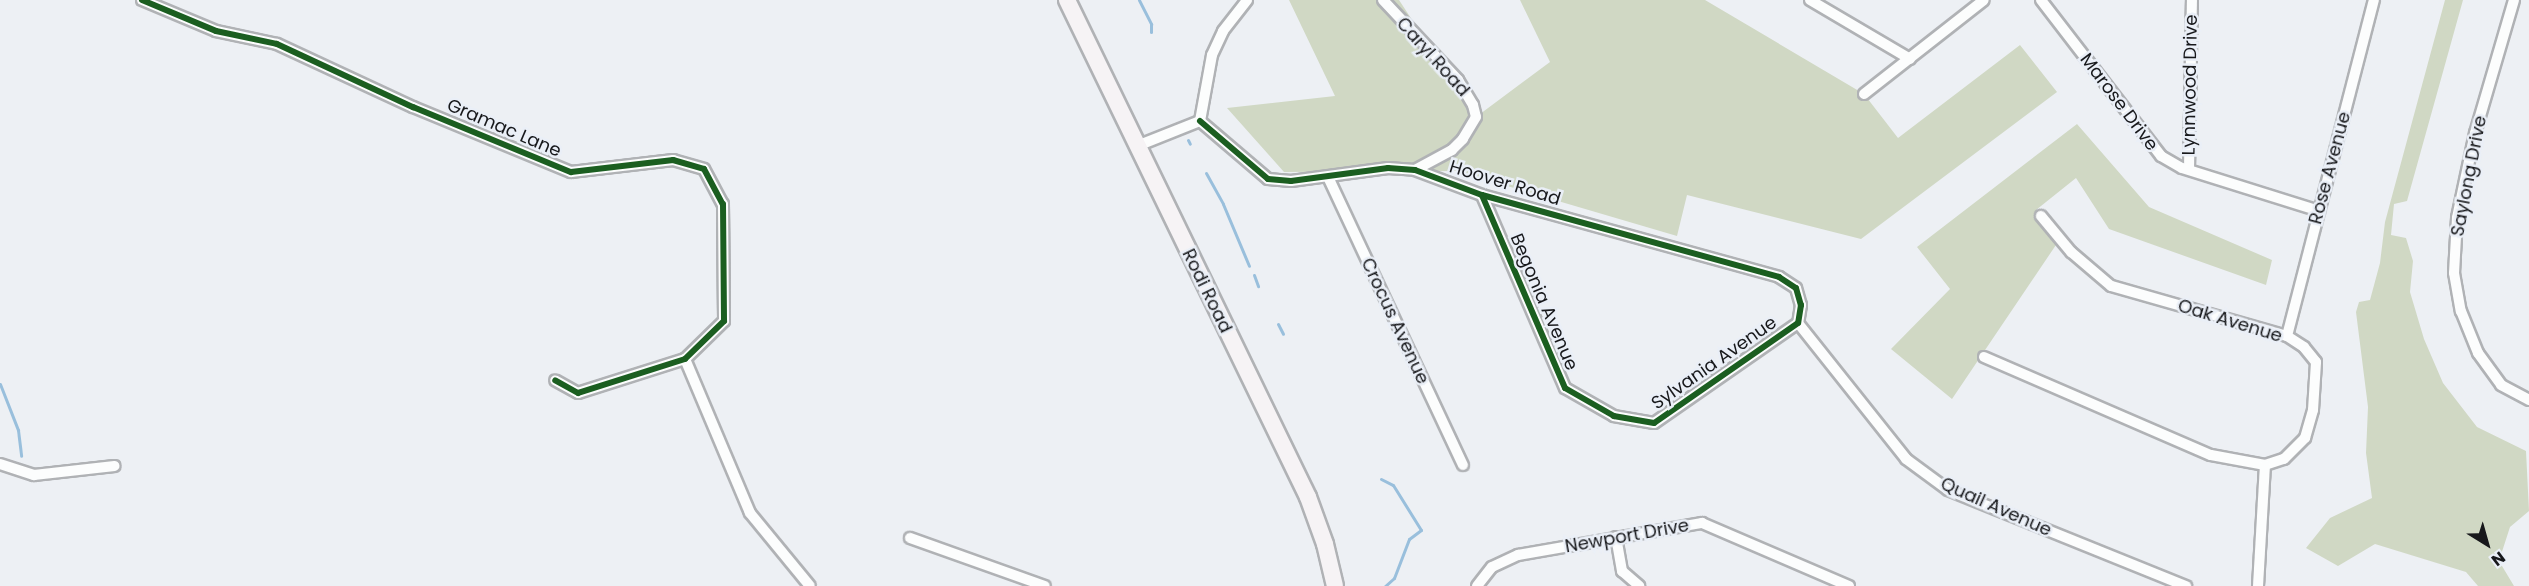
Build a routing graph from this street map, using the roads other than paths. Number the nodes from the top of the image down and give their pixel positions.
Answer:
1 (142, 0) edge
2 (1067, 0) edge
3 (1383, 0) edge
4 (1810, 0) edge
5 (1984, 0) edge
6 (2041, 0) edge
7 (2192, 0) edge
8 (2374, 0) edge
9 (2514, 0) edge
10 (1243, 2) edge
11 (1910, 59) junction
12 (1864, 94) dead end
13 (1200, 121) junction
14 (1137, 146) junction
15 (2189, 169) junction
16 (1415, 170) junction
17 (1328, 177) junction
18 (1482, 195) junction
19 (2319, 211) junction
20 (2041, 216) dead end
21 (1801, 305) joint
22 (1798, 322) junction
23 (2287, 336) junction
24 (1984, 357) dead end
25 (685, 358) junction
26 (555, 380) dead end
27 (1565, 388) joint
28 (2529, 400) edge
29 (0, 464) edge
30 (1463, 465) dead end
31 (2265, 465) junction
32 (114, 466) dead end
33 (1616, 537) junction
34 (910, 538) dead end
35 (810, 586) edge
36 (1045, 586) edge
37 (1335, 586) edge
38 (1477, 586) edge
39 (1639, 586) edge
40 (1849, 586) edge
41 (2186, 586) edge
42 (2258, 586) edge

1 - 25 street, Gramac Lane
2 - 14 main road, Rodi Road
3 - 16 street, Caryl Road
4 - 11 street
5 - 11 street
6 - 15 street, Marose Drive
7 - 15 street, Lynnwood Drive
8 - 19 street, Rose Avenue
9 - 28 street, Saylong Drive
10 - 13 street
11 - 12 street
13 - 14 street
13 - 17 street, Hoover Road
14 - 37 main road, Rodi Road
15 - 19 street, Marose Drive
16 - 17 street, Hoover Road
16 - 18 street, Hoover Road
17 - 30 street, Crocus Avenue
18 - 21 street, Hoover Road
18 - 27 street, Begonia Avenue
19 - 23 street, Rose Avenue
20 - 23 street, Oak Avenue
21 - 22 street, Sylvania Avenue
22 - 27 street, Sylvania Avenue
22 - 41 street, Quail Avenue
23 - 31 street, Oak Avenue
24 - 31 street
25 - 26 street, Gramac Lane
25 - 35 street
29 - 32 street
31 - 42 street
33 - 38 street, Newport Drive
33 - 39 street
33 - 40 street, Newport Drive
34 - 36 street

